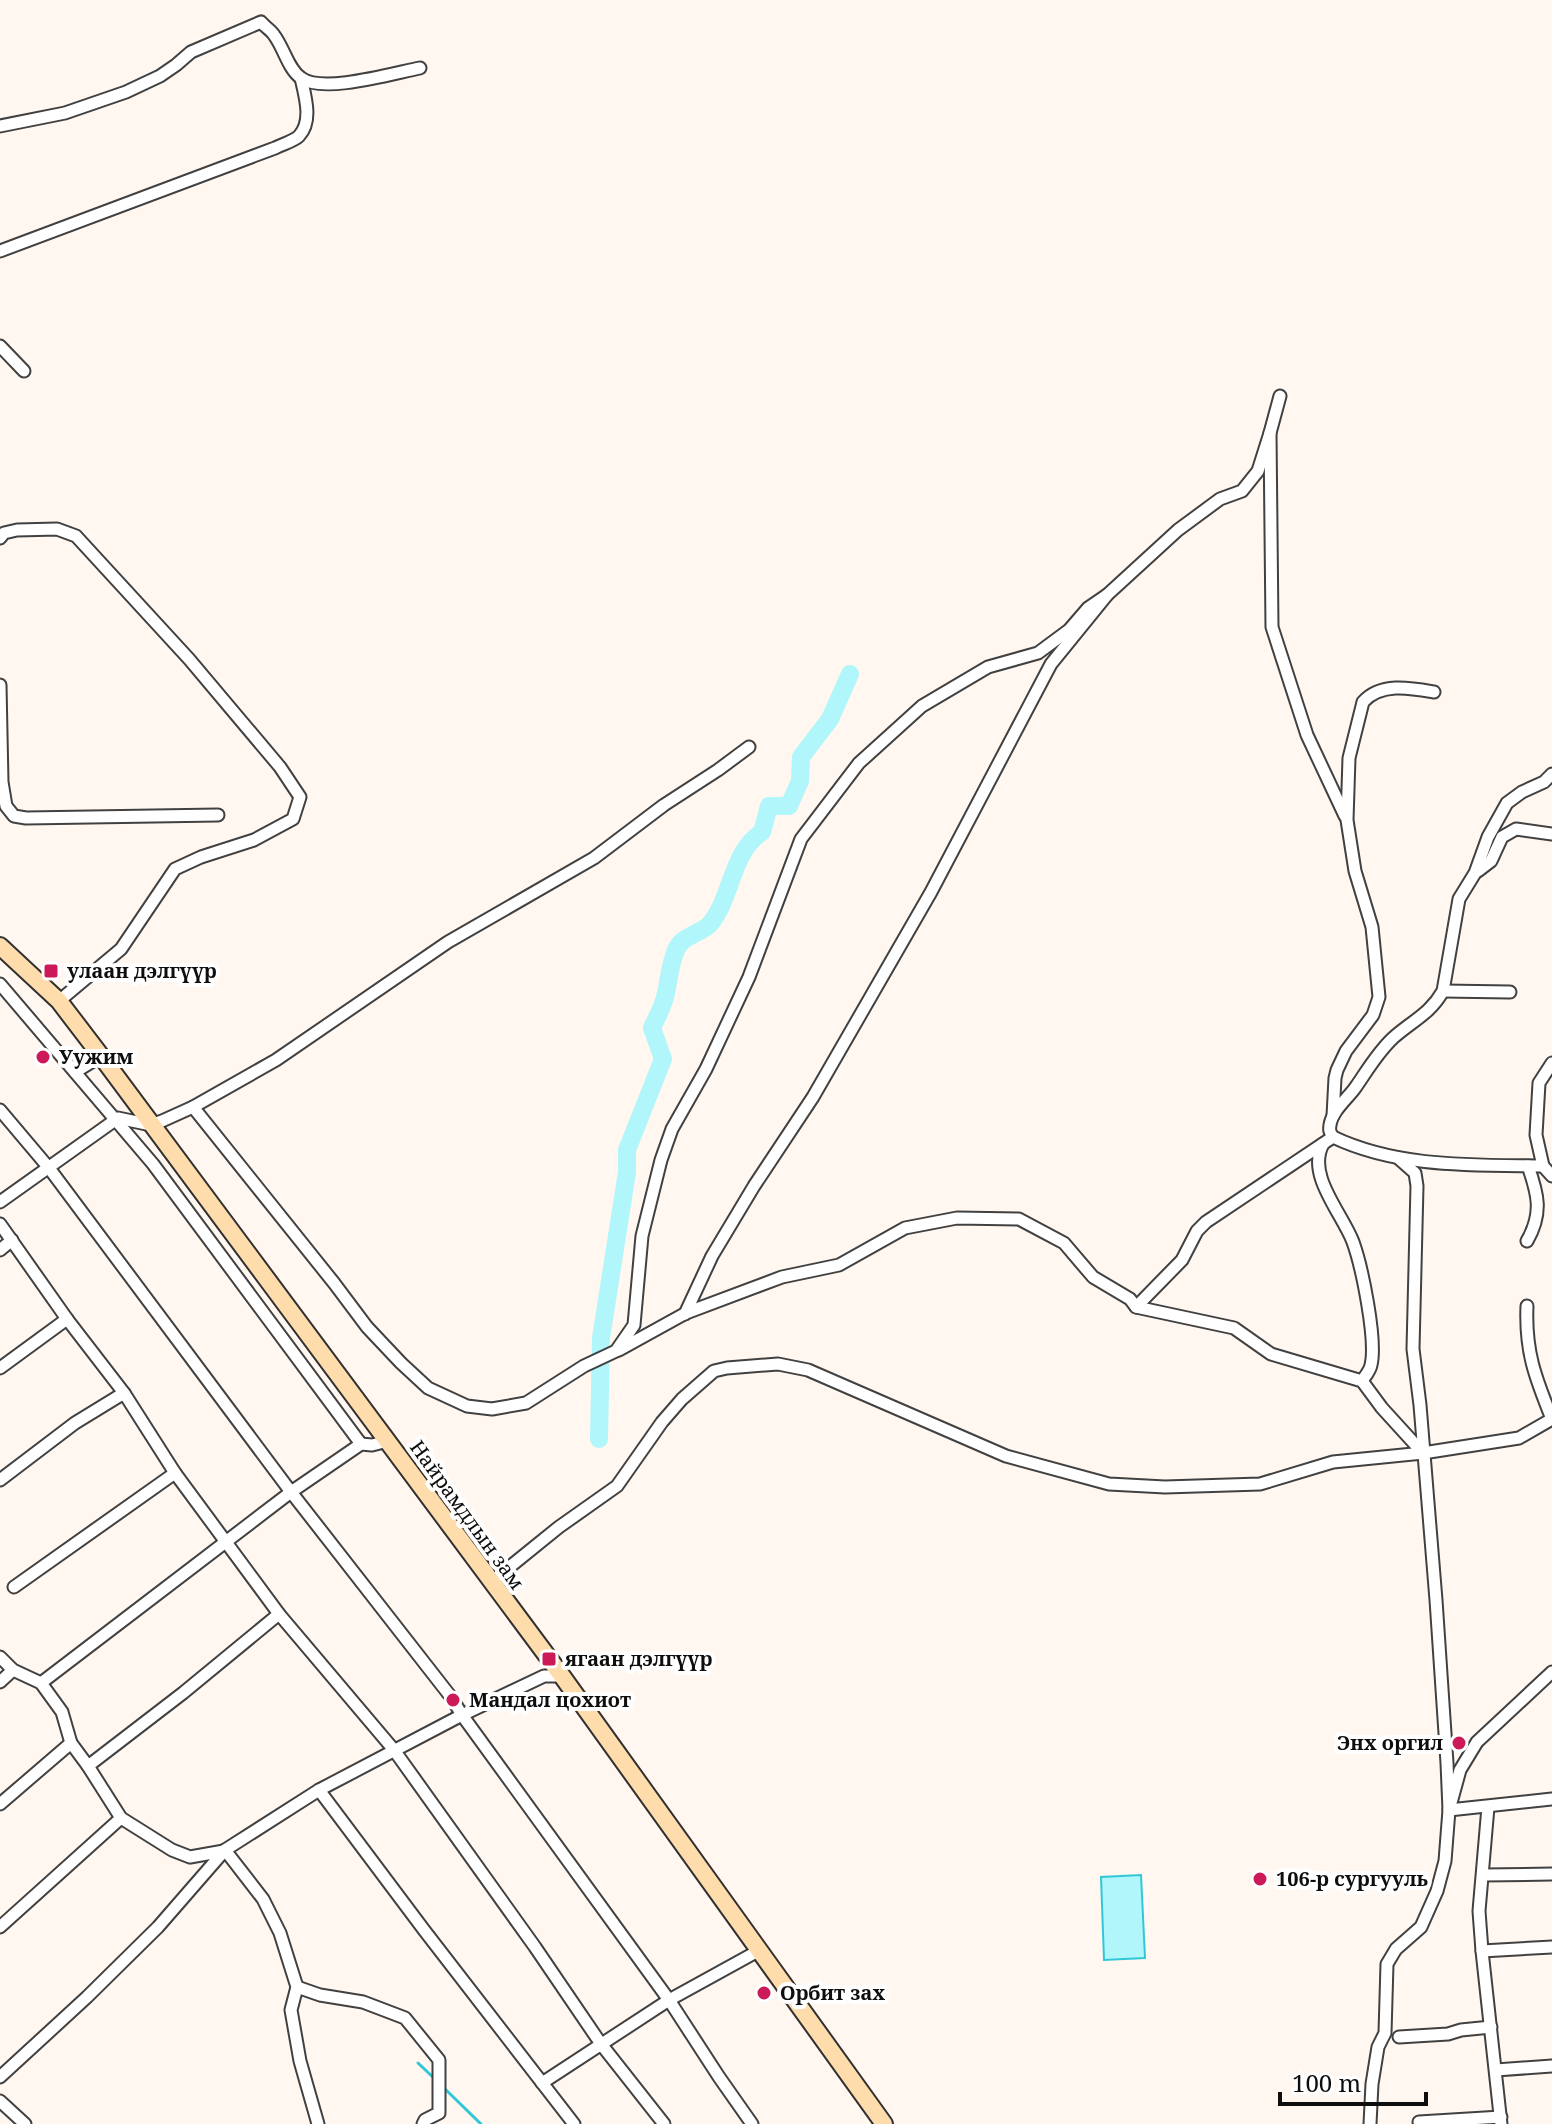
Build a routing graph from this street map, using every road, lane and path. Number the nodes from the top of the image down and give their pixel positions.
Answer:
1 (420, 68) dead end
2 (301, 78) junction
3 (0, 126) edge
4 (0, 251) edge
5 (0, 346) edge
6 (24, 371) dead end
7 (1280, 396) dead end
8 (1270, 433) junction
9 (0, 538) edge
10 (1107, 595) junction
11 (0, 685) edge
12 (1434, 692) dead end
13 (749, 747) dead end
14 (1552, 774) edge
15 (218, 815) dead end
16 (1347, 820) junction
17 (1552, 834) edge
18 (1475, 873) junction
19 (0, 946) edge
20 (0, 984) edge
21 (1443, 991) junction
22 (1510, 992) dead end
23 (59, 1001) junction
24 (101, 1056) junction
25 (1552, 1063) edge
26 (75, 1072) junction
27 (193, 1107) junction
28 (0, 1110) edge
29 (1333, 1116) junction
30 (115, 1120) junction
31 (151, 1125) junction
32 (1328, 1140) junction
33 (1398, 1158) junction
34 (1528, 1166) junction
35 (1543, 1166) junction
36 (49, 1168) junction
37 (1552, 1176) edge
38 (0, 1202) edge
39 (0, 1224) edge
40 (12, 1240) junction
41 (1527, 1241) dead end
42 (0, 1250) edge
43 (1527, 1306) dead end
44 (1136, 1307) junction
45 (685, 1314) junction
46 (67, 1319) junction
47 (616, 1352) junction
48 (0, 1368) edge
49 (1362, 1381) junction
50 (124, 1393) junction
51 (1552, 1419) edge
52 (388, 1441) junction
53 (361, 1444) junction
54 (1423, 1453) junction
55 (175, 1473) junction
56 (0, 1480) edge
57 (291, 1492) junction
58 (226, 1543) junction
59 (491, 1582) junction
60 (14, 1587) dead end
61 (279, 1614) junction
62 (0, 1657) edge
63 (13, 1670) junction
64 (1552, 1672) edge
65 (562, 1676) junction
66 (0, 1682) edge
67 (41, 1683) junction
68 (462, 1715) junction
69 (71, 1743) junction
70 (394, 1750) junction
71 (88, 1766) junction
72 (319, 1790) junction
73 (1552, 1799) edge
74 (0, 1804) edge
75 (1488, 1807) junction
76 (1449, 1810) junction
77 (121, 1818) junction
78 (225, 1850) junction
79 (1552, 1874) edge
80 (1483, 1875) junction
81 (0, 1927) edge
82 (1552, 1947) edge
83 (758, 1951) junction
84 (1482, 1951) junction
85 (297, 1987) junction
86 (669, 2000) junction
87 (1491, 2027) junction
88 (1399, 2037) dead end
89 (601, 2044) junction
90 (1552, 2066) edge
91 (1496, 2070) junction
92 (0, 2077) edge
93 (542, 2083) junction
94 (0, 2101) edge
95 (1501, 2121) edge
96 (1419, 2122) dead end
97 (25, 2124) edge
98 (318, 2124) edge
99 (423, 2124) edge
100 (574, 2124) edge
101 (664, 2124) edge
102 (752, 2124) edge
103 (884, 2124) edge
104 (1370, 2124) edge

1 - 2 street
2 - 3 street
2 - 4 street
5 - 6 street
7 - 8 street
8 - 10 street
8 - 16 street
9 - 23 street
10 - 45 street
10 - 47 street
11 - 15 street
12 - 16 street
13 - 27 street
14 - 18 street
16 - 29 street
17 - 18 street
18 - 21 street
19 - 23 main road, Найрамдлын зам
20 - 26 street
21 - 22 street
21 - 29 street
23 - 24 main road, Найрамдлын зам
24 - 26 street
24 - 31 main road, Найрамдлын зам
25 - 35 street
26 - 30 street
27 - 31 street
27 - 47 street
28 - 36 street
29 - 32 street
30 - 31 street
30 - 36 street
30 - 53 street
31 - 52 main road, Найрамдлын зам
32 - 33 street
32 - 44 street
32 - 49 street
33 - 34 street
33 - 54 street
34 - 35 street
34 - 41 street
35 - 37 street
36 - 38 street
36 - 57 street
39 - 40 street
40 - 42 street
40 - 46 street
43 - 51 street
44 - 45 street
44 - 49 street
45 - 47 street
46 - 48 street
46 - 50 street
49 - 54 street
50 - 55 street
50 - 56 street
51 - 54 street
52 - 53 street
52 - 59 main road, Найрамдлын зам
53 - 57 street
54 - 59 street
54 - 76 street
55 - 58 street
55 - 60 street
57 - 58 street
57 - 68 street
58 - 61 street
58 - 67 street
59 - 65 main road, Найрамдлын зам
61 - 70 street
61 - 71 street
62 - 63 street
63 - 66 street
63 - 67 street
64 - 76 street
65 - 68 street
65 - 83 main road, Найрамдлын зам
67 - 69 street
68 - 70 street
68 - 86 street
69 - 71 street
69 - 74 street
70 - 72 street
70 - 89 street
71 - 77 street
72 - 78 street
72 - 93 street
73 - 75 street
75 - 76 street
75 - 80 street
76 - 104 street
77 - 78 street
77 - 81 street
78 - 85 street
78 - 92 street
79 - 80 street
80 - 84 street
82 - 84 street
83 - 86 street
83 - 103 main road, Найрамдлын зам
84 - 87 street
85 - 98 street
85 - 99 street
86 - 89 street
86 - 102 street
87 - 88 street
87 - 91 street
89 - 93 street
89 - 101 street
90 - 91 street
91 - 95 street
93 - 100 street
94 - 97 street
95 - 96 street

